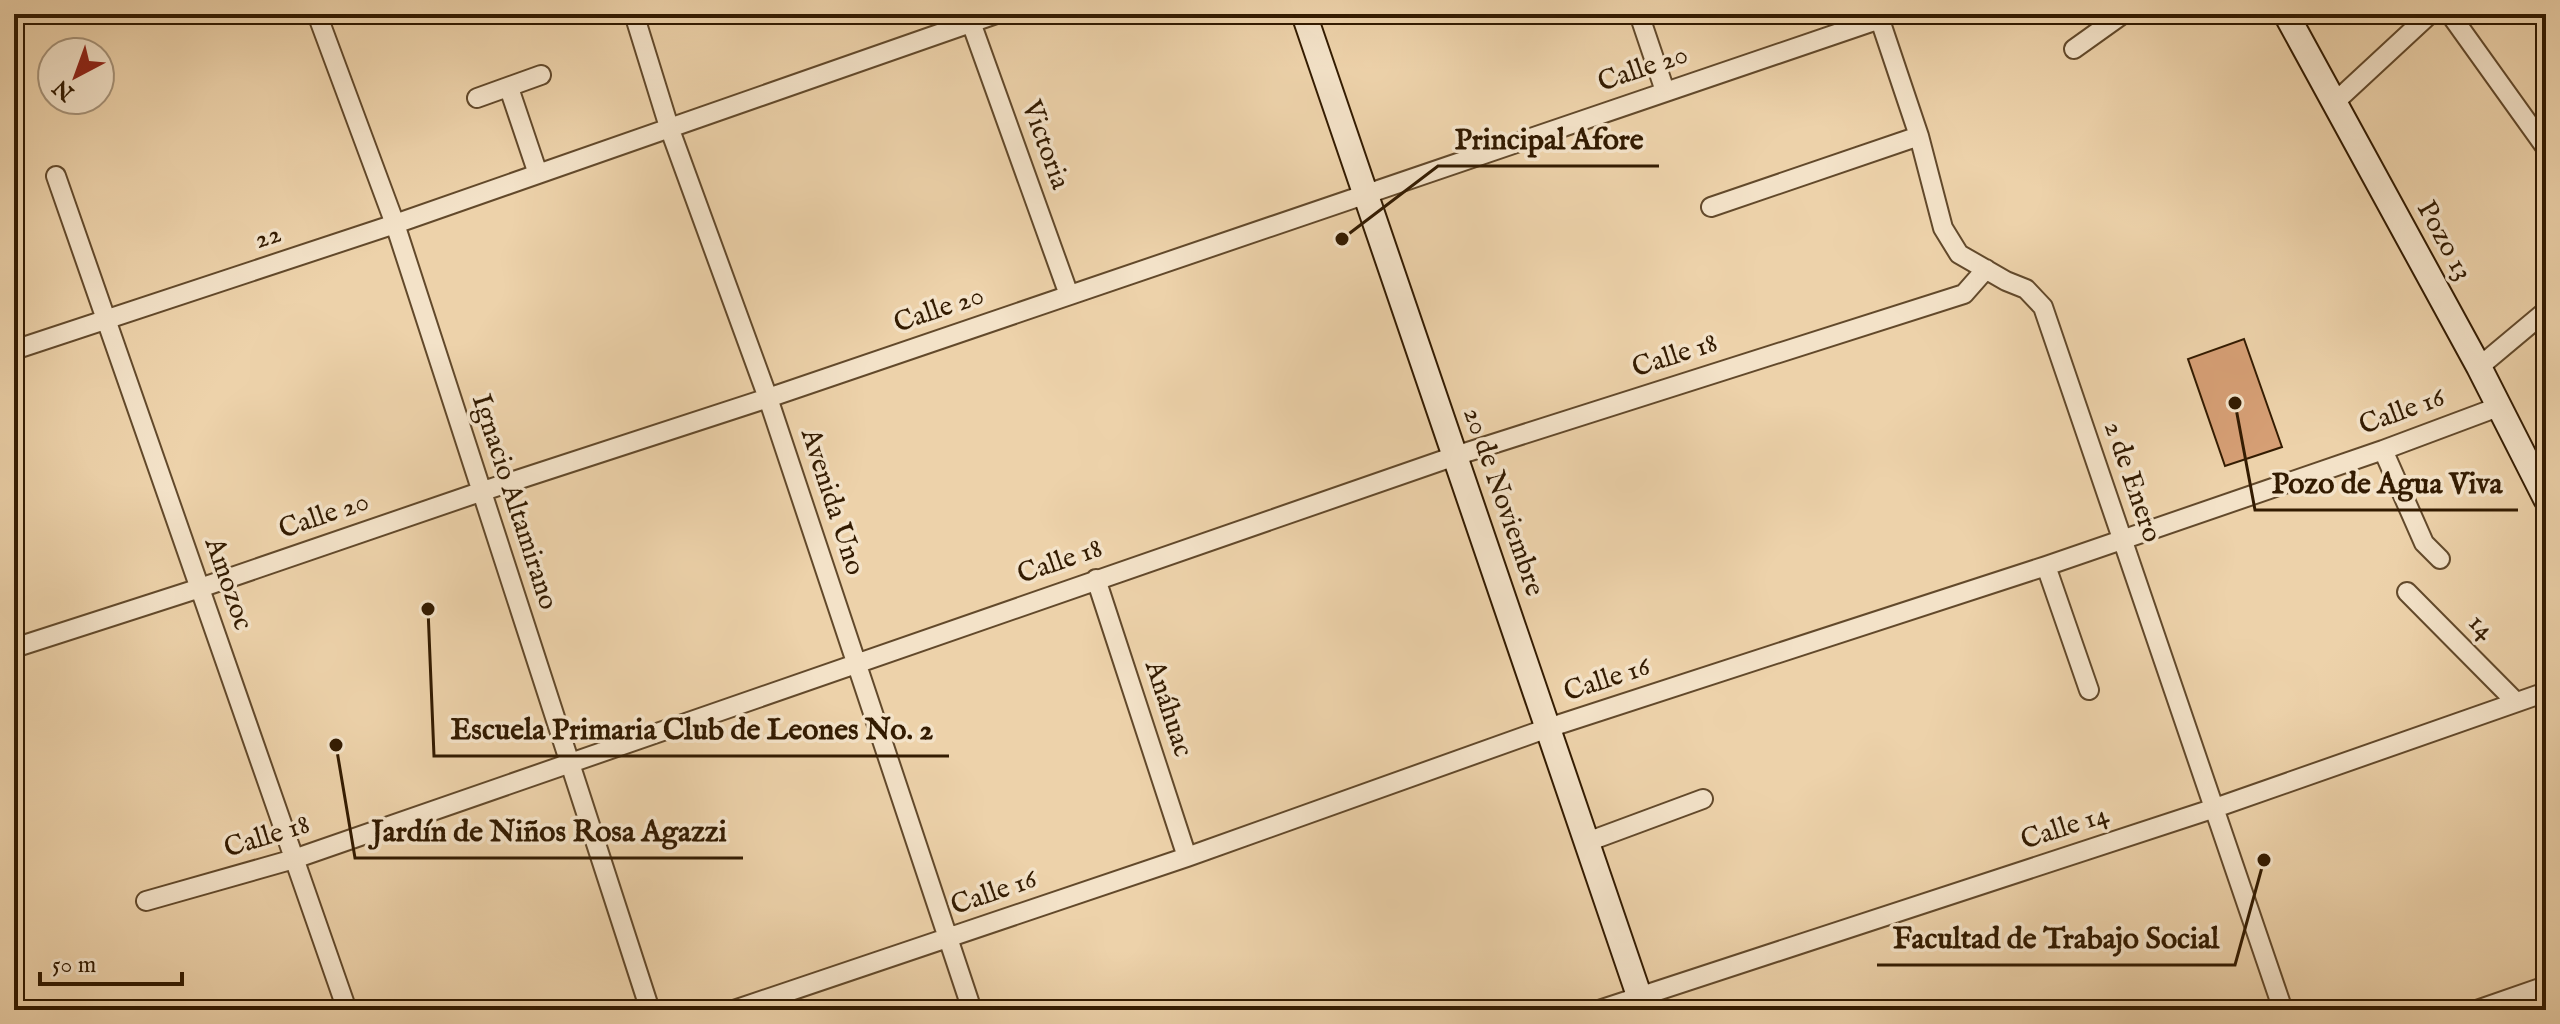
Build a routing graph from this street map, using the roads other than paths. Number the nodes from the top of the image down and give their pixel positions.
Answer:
1 (317, 14) edge
2 (634, 14) edge
3 (996, 14) edge
4 (1304, 14) edge
5 (1639, 14) edge
6 (2123, 14) edge
7 (2286, 14) edge
8 (2430, 14) edge
9 (2450, 14) edge
10 (1879, 16) edge
11 (970, 18) edge
12 (2074, 49) dead end
13 (541, 75) dead end
14 (509, 88) junction
15 (1665, 91) junction
16 (477, 98) dead end
17 (2334, 103) junction
18 (669, 127) junction
19 (1919, 136) junction
20 (2546, 148) edge
21 (538, 174) junction
22 (56, 176) dead end
23 (1365, 193) junction
24 (1711, 207) dead end
25 (395, 224) junction
26 (1986, 269) junction
27 (1069, 295) junction
28 (2546, 311) edge
29 (106, 320) junction
30 (14, 350) edge
31 (2479, 367) junction
32 (768, 398) junction
33 (2498, 407) junction
34 (2383, 450) junction
35 (1455, 456) junction
36 (480, 492) junction
37 (2546, 499) edge
38 (2122, 540) junction
39 (2440, 559) dead end
40 (2046, 566) junction
41 (1096, 579) junction
42 (200, 588) junction
43 (2407, 592) dead end
44 (14, 648) edge
45 (855, 663) junction
46 (2089, 690) dead end
47 (2546, 692) edge
48 (2516, 702) junction
49 (1548, 728) junction
50 (571, 765) junction
51 (1703, 799) dead end
52 (2215, 808) junction
53 (1587, 842) junction
54 (1187, 857) junction
55 (294, 859) junction
56 (146, 901) dead end
57 (947, 938) junction
58 (2546, 986) edge
59 (1642, 1003) edge
60 (347, 1010) edge
61 (650, 1010) edge
62 (734, 1010) edge
63 (972, 1010) edge
64 (1599, 1010) edge
65 (2283, 1010) edge
66 (2477, 1010) edge

1 - 25 street, Ignacio Altamirano
2 - 18 street, Avenida Uno
3 - 11 street, 22
4 - 23 main road, 20 de Noviembre
5 - 15 street
6 - 12 street
7 - 17 main road, Pozo 13
8 - 17 street
9 - 20 street
10 - 15 street, Calle 20
10 - 19 street, 2 de Enero
11 - 18 street, 22
11 - 27 street, Victoria
13 - 14 street
14 - 16 street
14 - 21 street
15 - 23 street, Calle 20
17 - 31 main road, Pozo 13
18 - 21 street, 22
18 - 32 street, Avenida Uno
19 - 24 street
19 - 26 street, 2 de Enero
21 - 25 street, 22
22 - 29 street, Amozoc
23 - 27 street, Calle 20
23 - 35 main road, 20 de Noviembre
25 - 29 street, 22
25 - 36 street, Ignacio Altamirano
26 - 35 street, Calle 18
26 - 38 street, 2 de Enero
27 - 32 street, Calle 20
28 - 31 street
29 - 30 street, 22
29 - 42 street, Amozoc
31 - 33 main road, Pozo 13
32 - 36 street, Calle 20
32 - 45 street, Avenida Uno
33 - 34 street, Calle 16
33 - 37 main road, Pozo 13
34 - 38 street, Calle 16
34 - 39 street
35 - 41 street, Calle 18
35 - 49 main road, 20 de Noviembre
36 - 42 street, Calle 20
36 - 50 street, Ignacio Altamirano
38 - 40 street, Calle 16
38 - 52 street, 2 de Enero
40 - 46 street
40 - 49 street, Calle 16
41 - 45 street, Calle 18
41 - 54 street, Anáhuac
42 - 44 street, Calle 20
42 - 55 street, Amozoc
43 - 48 street, 14
45 - 50 street, Calle 18
45 - 57 street, Avenida Uno
47 - 48 street, Calle 14
48 - 52 street, Calle 14
49 - 53 main road, 20 de Noviembre
49 - 54 street, Calle 16
50 - 55 street, Calle 18
50 - 61 street, Ignacio Altamirano
51 - 53 street
52 - 59 street, Calle 14
52 - 65 street, 2 de Enero
53 - 59 main road, 20 de Noviembre
54 - 57 street, Calle 16
55 - 56 street, Calle 18
55 - 60 street, Amozoc
57 - 62 street, Calle 16
57 - 63 street, Avenida Uno
58 - 66 street
59 - 64 street, Calle 14

